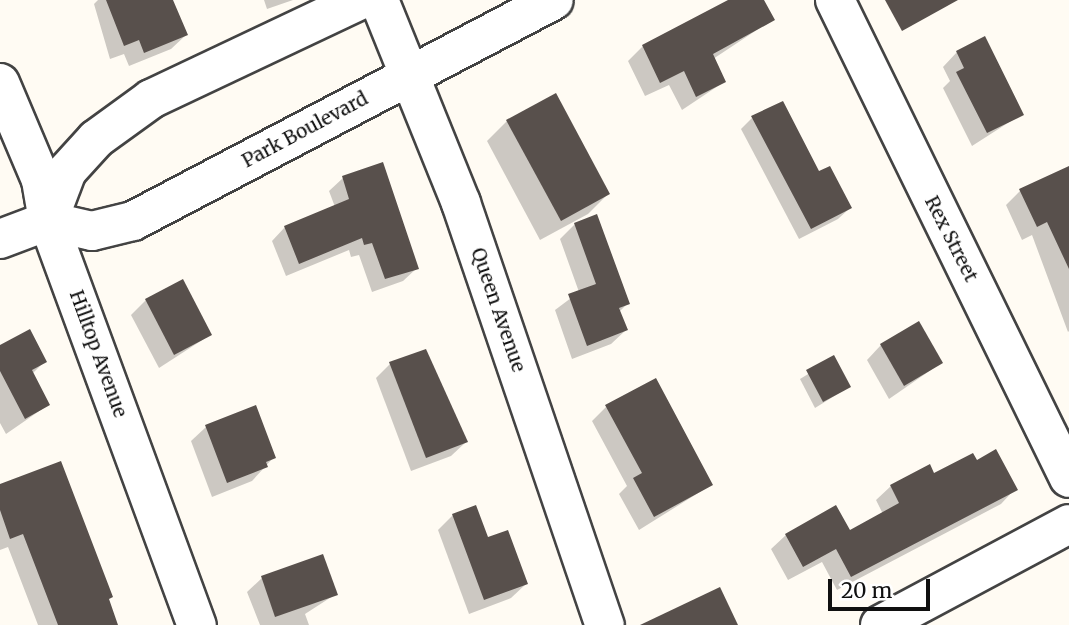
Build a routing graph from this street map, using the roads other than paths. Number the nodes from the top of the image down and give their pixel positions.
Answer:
1 (360, 0) edge
2 (379, 0) edge
3 (554, 0) edge
4 (835, 0) edge
5 (411, 72) junction
6 (0, 83) edge
7 (48, 221) junction
8 (0, 239) edge
9 (1069, 478) edge
10 (1069, 524) edge
11 (197, 625) edge
12 (605, 625) edge
13 (880, 625) edge

1 - 7 street
2 - 5 street, Queen Avenue
3 - 5 street, Park Boulevard
4 - 9 street, Rex Street
5 - 7 street, Park Boulevard
5 - 12 street, Queen Avenue
6 - 7 street, Hilltop Avenue
7 - 8 street
7 - 11 street, Hilltop Avenue
10 - 13 street

